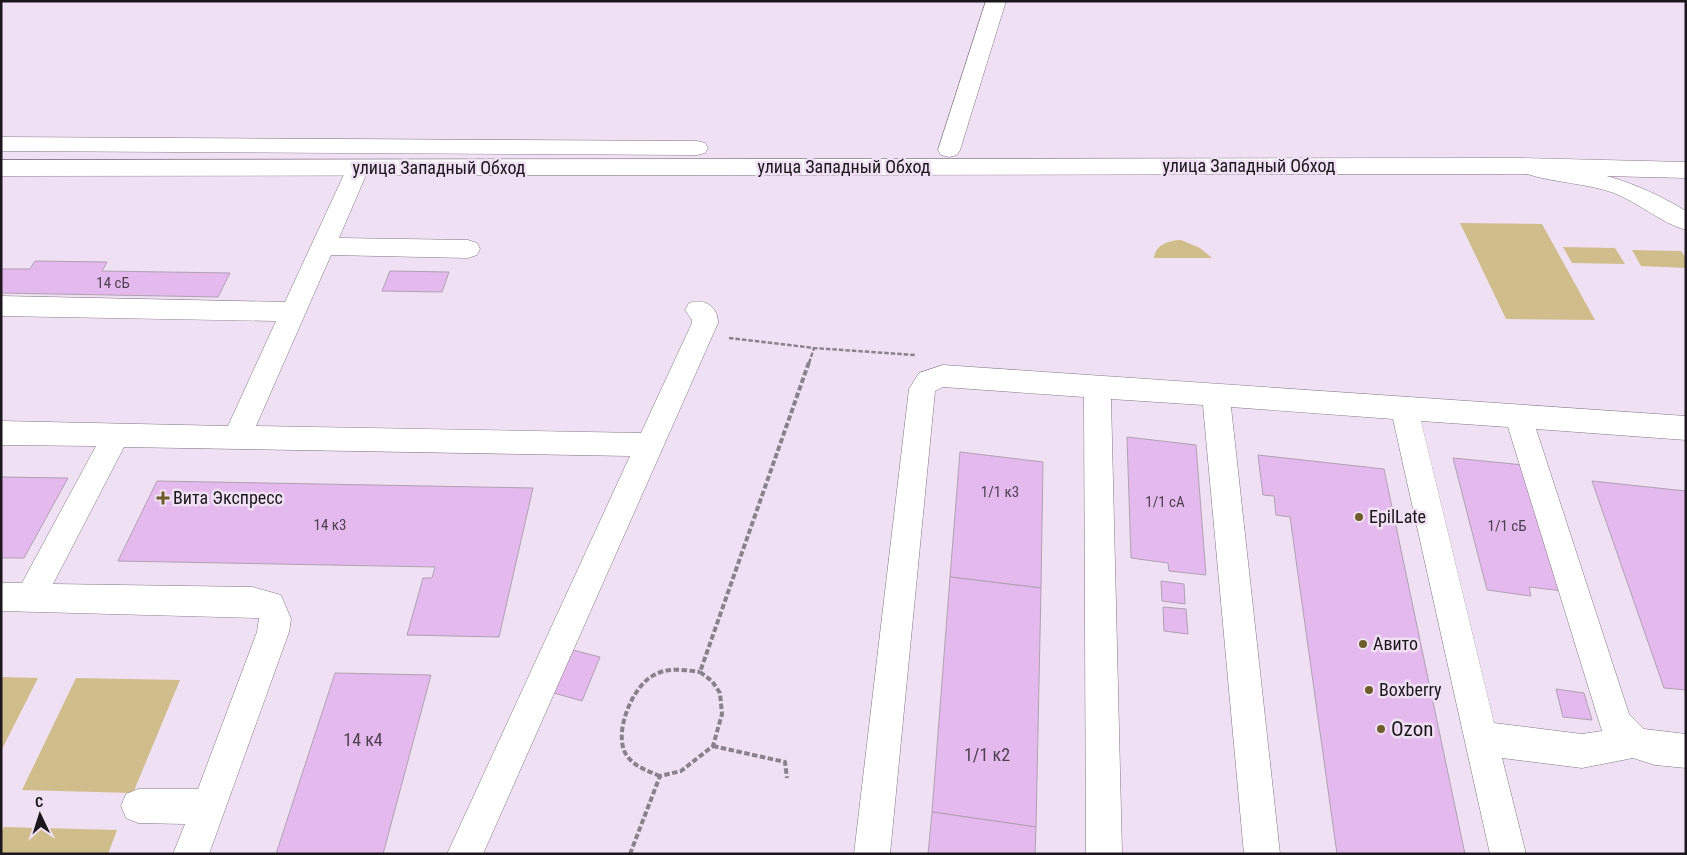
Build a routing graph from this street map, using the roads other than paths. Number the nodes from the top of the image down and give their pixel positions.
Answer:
1 (996, 1) edge
2 (1, 144) edge
3 (949, 150) junction
4 (1686, 155) edge
5 (1519, 166) junction
6 (1, 168) edge
7 (358, 168) junction
8 (1686, 170) edge
9 (1686, 222) edge
10 (323, 246) junction
11 (468, 249) dead end
12 (1, 306) edge
13 (293, 312) junction
14 (699, 322) road end
15 (1097, 387) junction
16 (1216, 395) junction
17 (1404, 408) junction
18 (1518, 416) junction
19 (1686, 428) edge
20 (1, 432) edge
21 (116, 435) junction
22 (237, 437) junction
23 (649, 445) junction
24 (15, 597) edge
25 (1481, 738) junction
26 (1631, 742) junction
27 (1686, 751) edge
28 (138, 806) dead end
29 (208, 807) junction
30 (191, 854) edge
31 (464, 854) edge
32 (872, 854) edge
33 (1104, 854) edge
34 (1262, 854) edge
35 (1508, 854) edge

1 - 3 main road
2 - 3 main road, улица Западный Обход
3 - 4 main road, улица Западный Обход
5 - 7 main road, улица Западный Обход
5 - 8 main road, улица Западный Обход
5 - 9 main road
6 - 7 main road, улица Западный Обход
7 - 10 main road
10 - 11 main road
10 - 13 main road
12 - 13 main road
13 - 22 main road
14 - 23 main road
15 - 16 main road
15 - 32 main road
15 - 33 main road
16 - 17 main road
16 - 34 main road
17 - 18 main road
17 - 25 main road
18 - 19 main road
18 - 26 main road
20 - 21 main road
21 - 22 main road
21 - 24 main road
22 - 23 main road
23 - 31 main road
24 - 29 main road
25 - 26 main road
25 - 35 main road
26 - 27 main road
28 - 29 main road
29 - 30 main road

